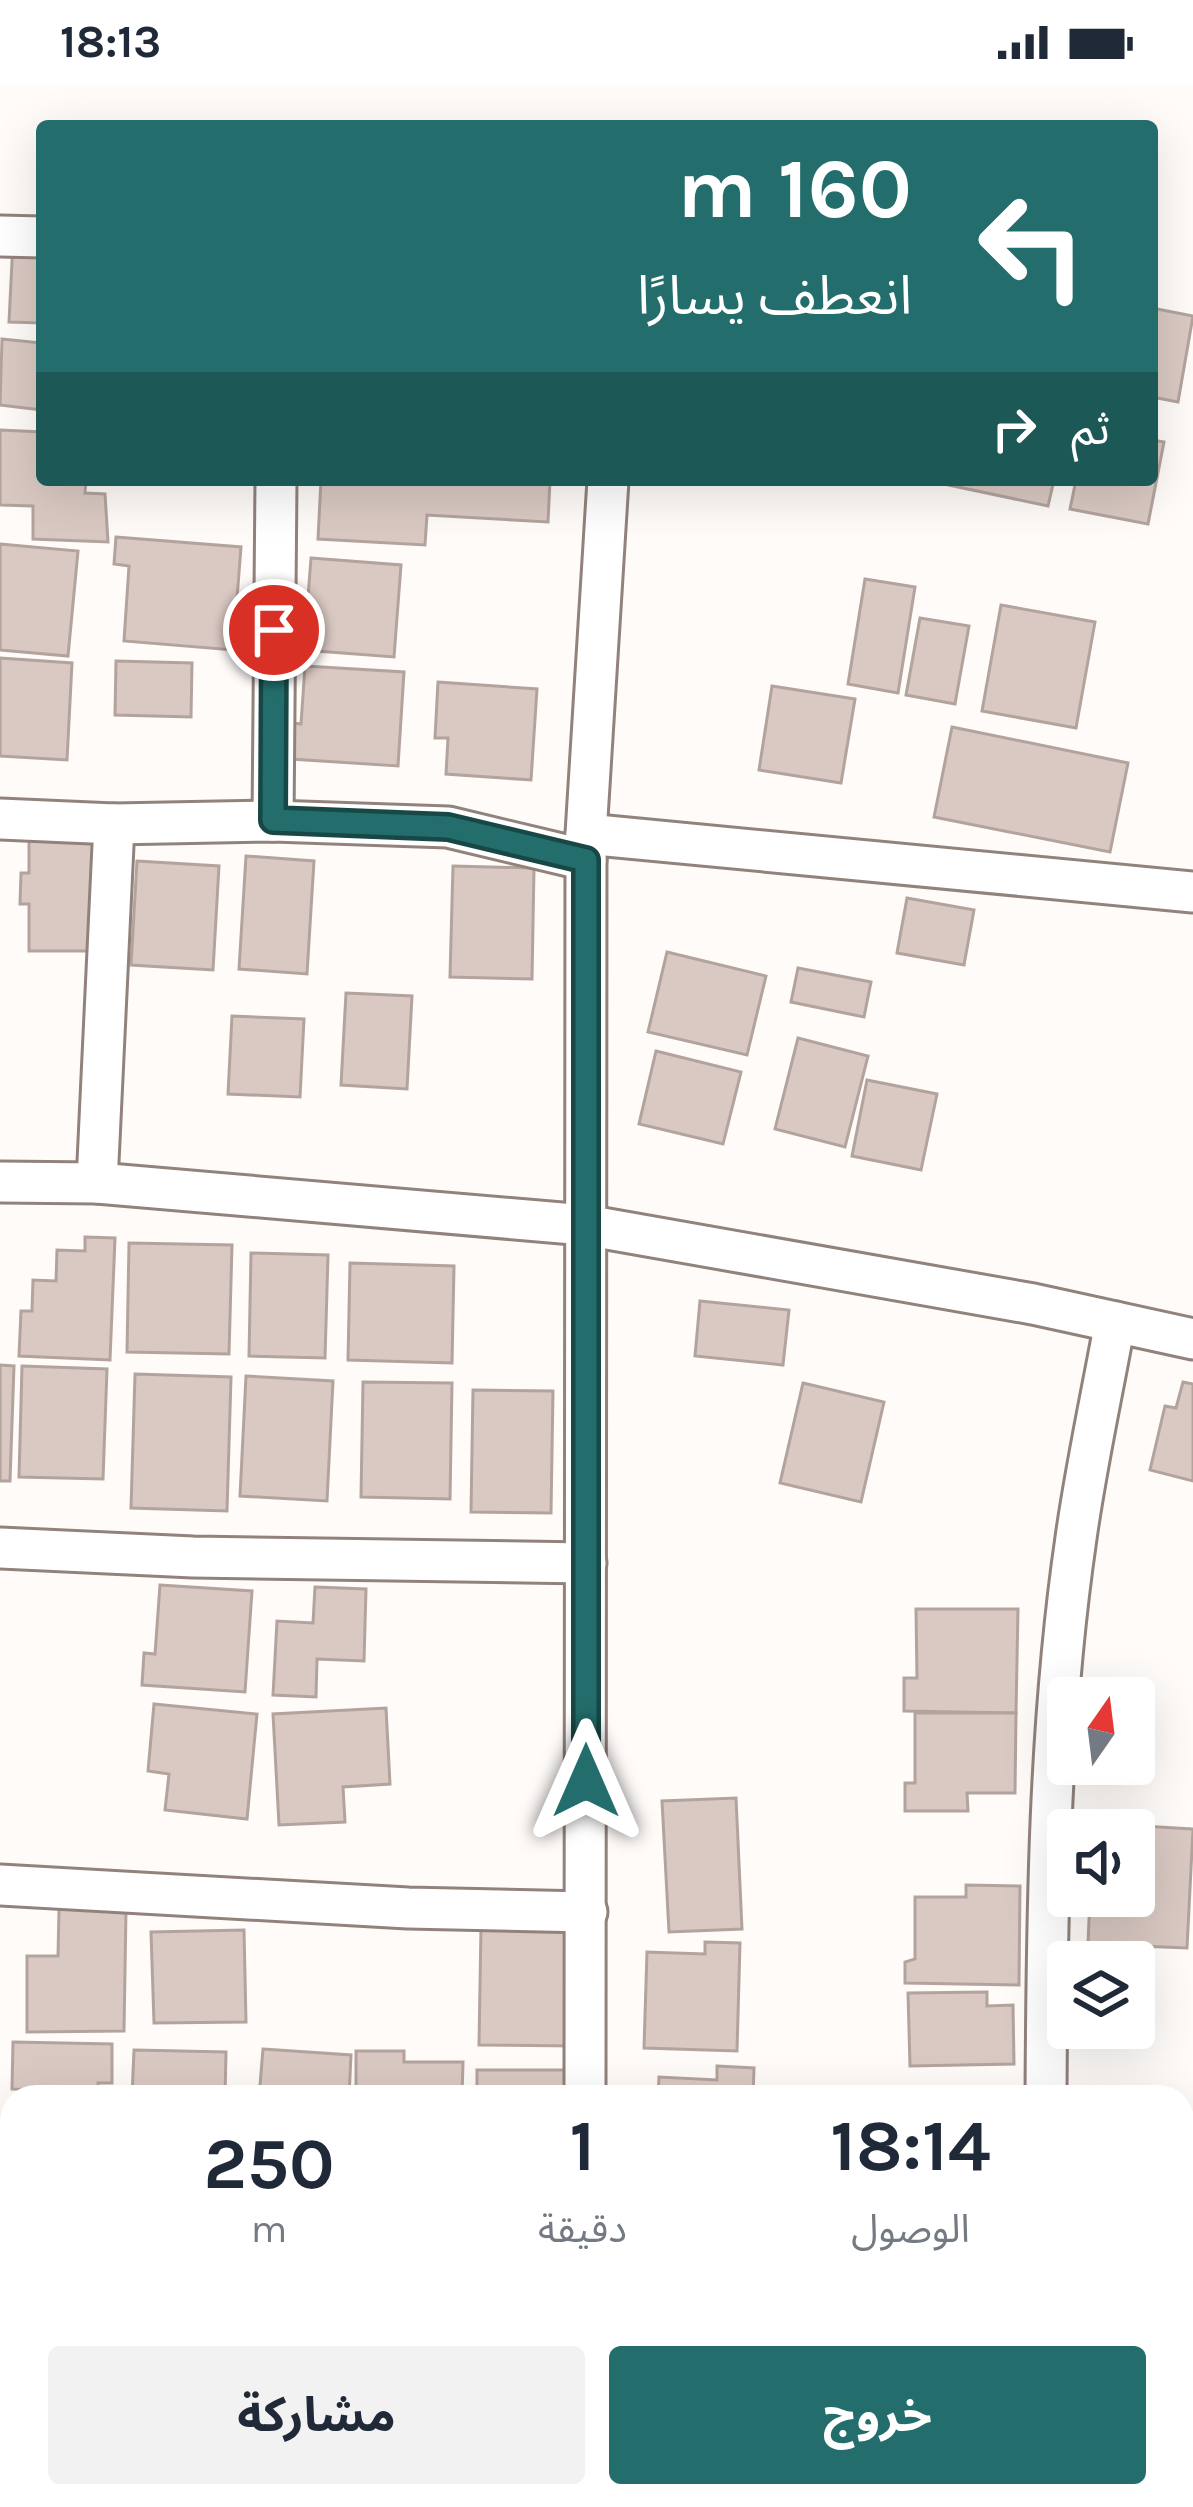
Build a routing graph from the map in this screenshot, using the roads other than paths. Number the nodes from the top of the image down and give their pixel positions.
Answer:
1 (0, 236) edge
2 (36, 237) edge
3 (276, 486) edge
4 (608, 486) edge
5 (0, 819) edge
6 (273, 820) junction
7 (114, 824) junction
8 (586, 847) junction
9 (1193, 892) edge
10 (0, 1182) edge
11 (97, 1183) junction
12 (585, 1225) junction
13 (1115, 1322) junction
14 (1193, 1339) edge
15 (0, 1548) edge
16 (586, 1563) junction
17 (0, 1886) edge
18 (586, 1912) junction
19 (585, 2085) edge
20 (1046, 2085) edge

1 - 2 street
3 - 6 street
4 - 8 street
5 - 7 street
6 - 7 street
6 - 8 street
7 - 11 street
8 - 9 street
8 - 12 street
10 - 11 street
11 - 12 street
12 - 13 street
12 - 16 street
13 - 14 street
13 - 20 street
15 - 16 street
16 - 18 street
17 - 18 street
18 - 19 street

